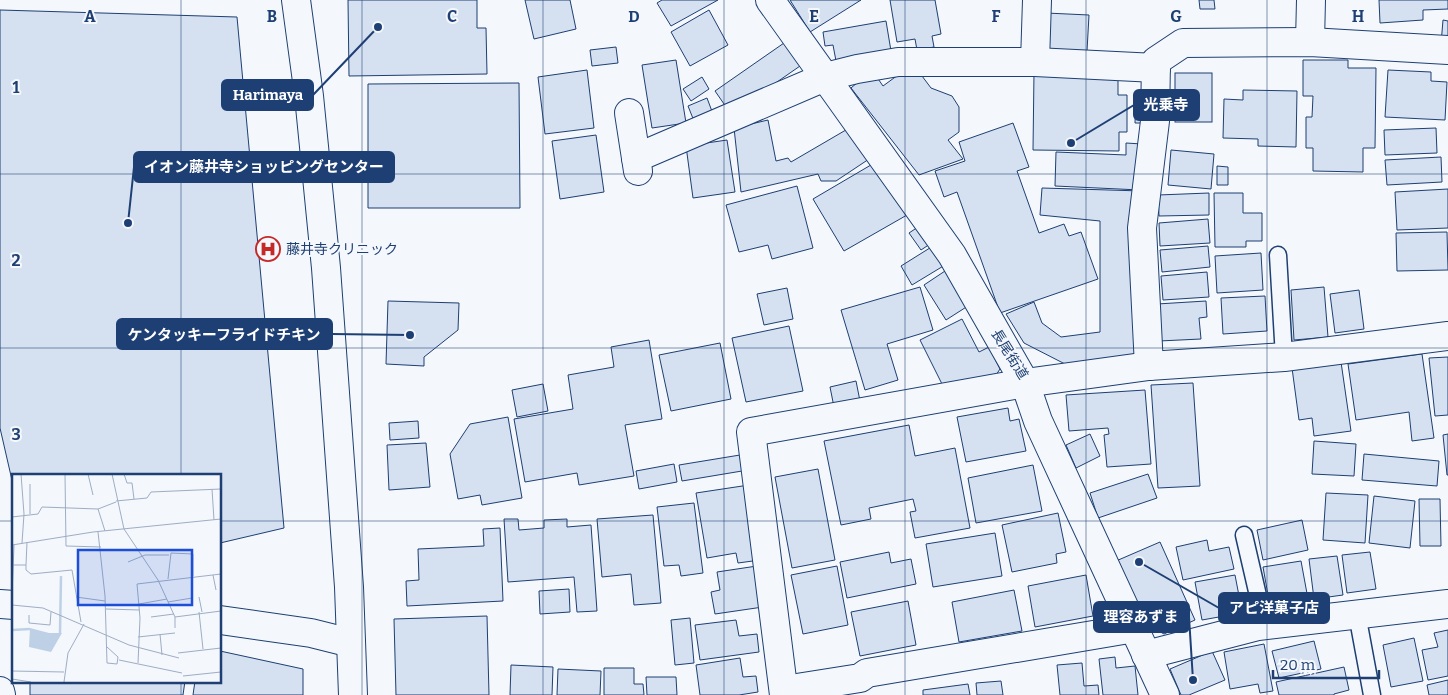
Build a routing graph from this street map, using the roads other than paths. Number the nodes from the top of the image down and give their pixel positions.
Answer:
1 (296, 0) edge
2 (770, 0) edge
3 (1037, 0) edge
4 (1311, 0) edge
5 (1310, 42) junction
6 (1448, 50) edge
7 (1035, 62) junction
8 (1156, 68) junction
9 (826, 77) junction
10 (629, 113) dead end
11 (1278, 255) dead end
12 (1448, 336) edge
13 (1284, 357) junction
14 (1149, 366) junction
15 (1024, 383) junction
16 (1244, 535) dead end
17 (1448, 604) edge
18 (1357, 614) junction
19 (221, 620) edge
20 (1265, 626) junction
21 (1135, 628) junction
22 (351, 643) junction
23 (1146, 655) junction
24 (784, 692) edge
25 (352, 695) edge
26 (1165, 695) edge
27 (1372, 695) edge

1 - 22 street
2 - 9 street, 長尾街道
3 - 7 street
4 - 5 street
5 - 6 street
5 - 8 street
7 - 8 street
7 - 9 street
8 - 14 street
9 - 10 street
9 - 15 street, 長尾街道
11 - 13 lane
12 - 13 street, 長尾街道
13 - 14 street, 長尾街道
14 - 15 street, 長尾街道
15 - 21 street
15 - 24 street
16 - 20 lane
17 - 18 street
18 - 20 street
18 - 27 lane
19 - 22 street
20 - 23 street
21 - 23 street
21 - 24 street
22 - 25 street
23 - 26 street

